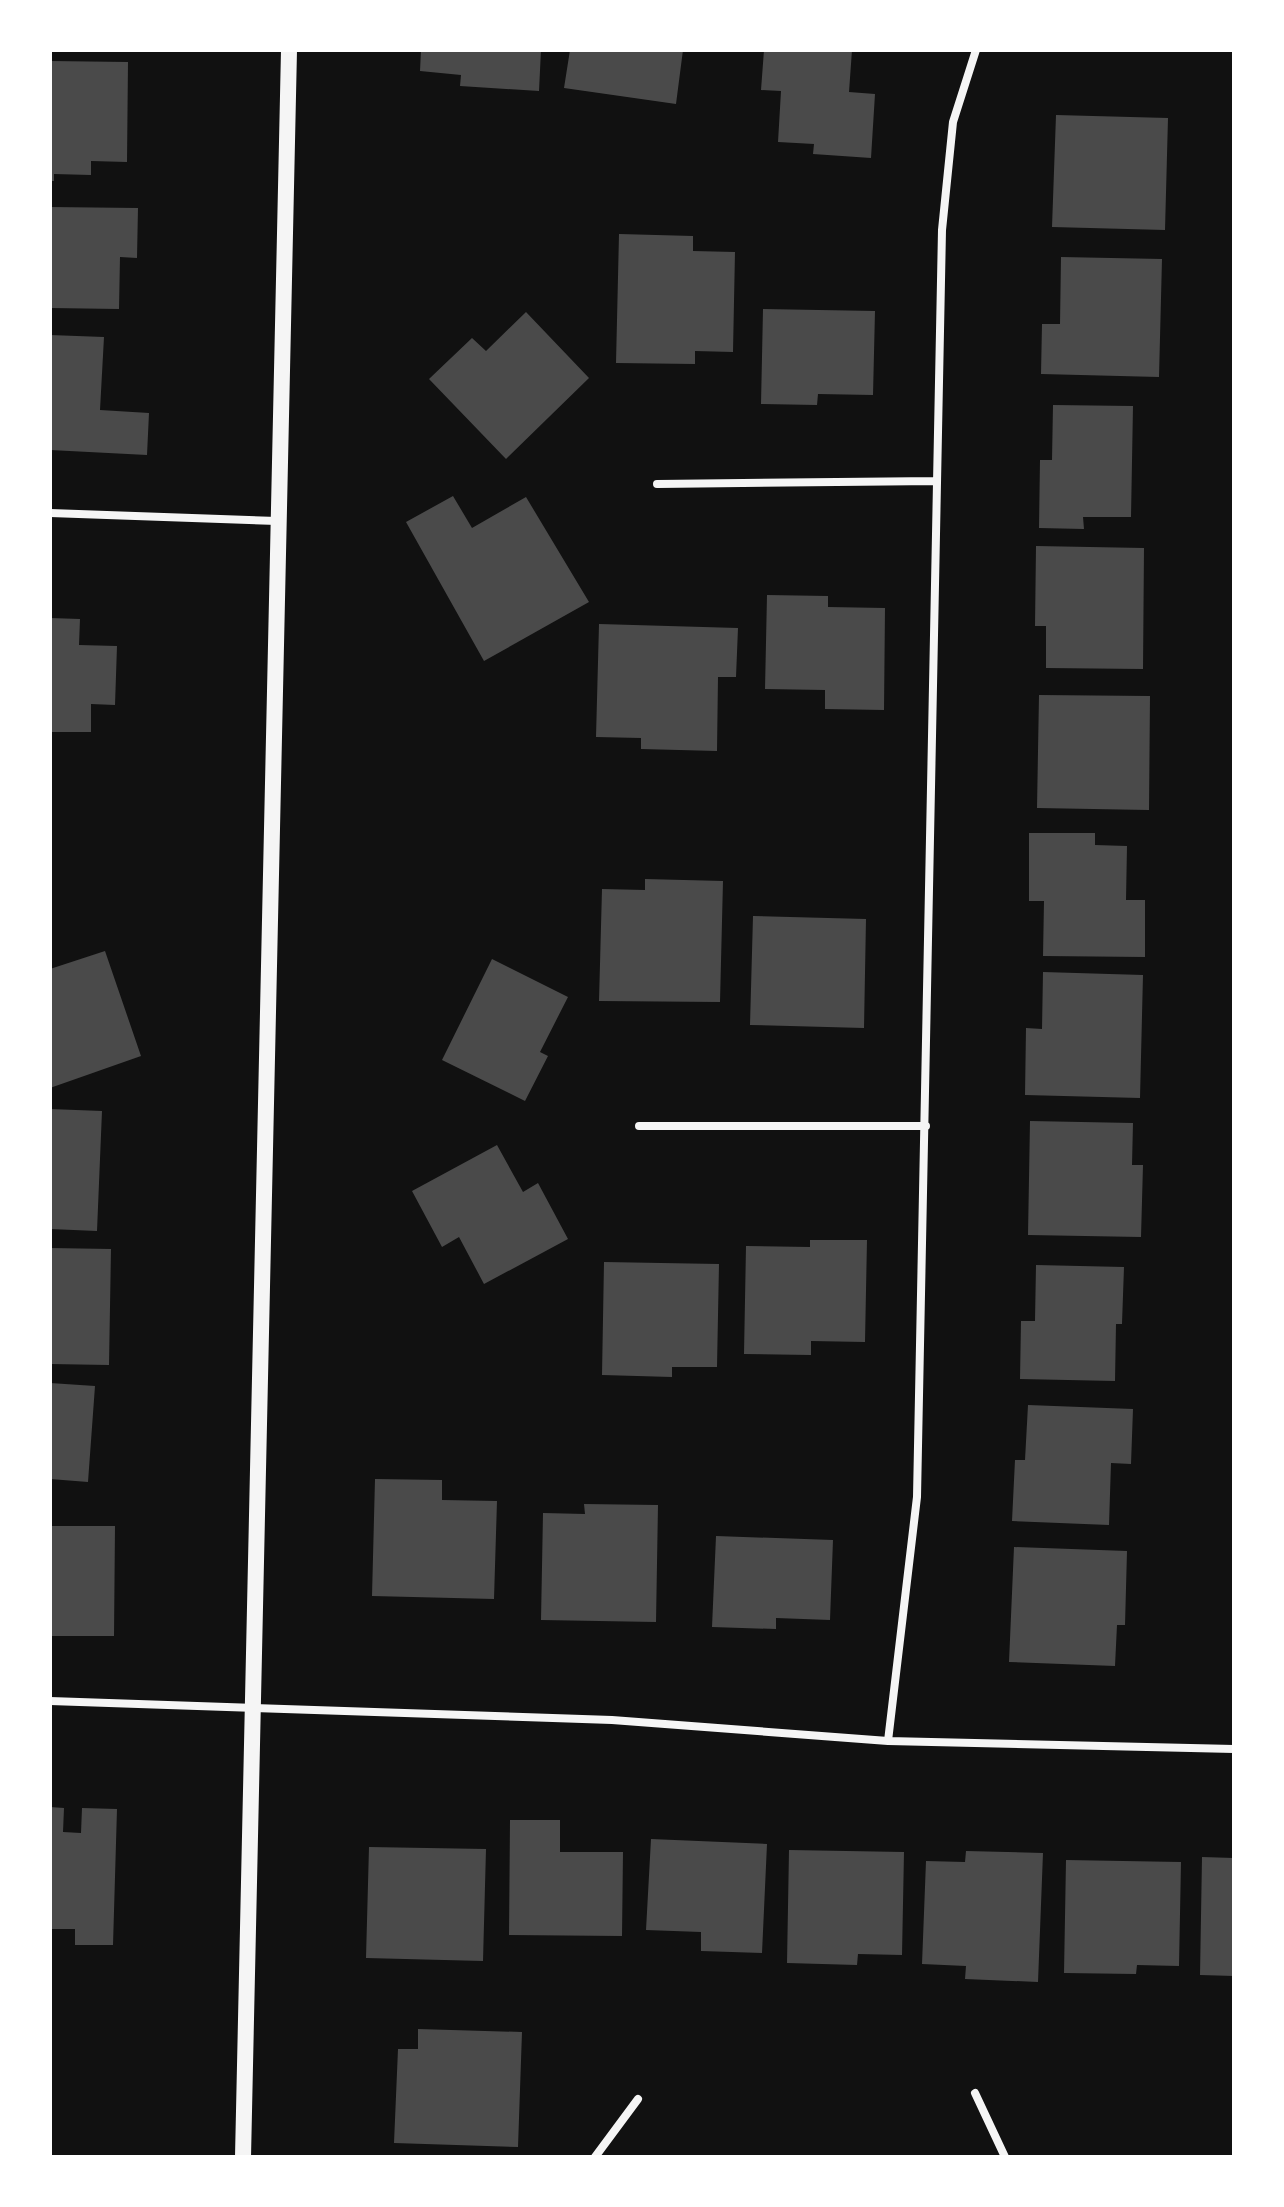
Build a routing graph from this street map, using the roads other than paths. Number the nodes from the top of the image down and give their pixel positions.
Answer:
1 (289, 50) edge
2 (976, 50) edge
3 (936, 481) junction
4 (657, 484) dead end
5 (50, 513) edge
6 (277, 521) junction
7 (639, 1126) dead end
8 (926, 1126) junction
9 (50, 1701) edge
10 (253, 1708) junction
11 (888, 1741) junction
12 (1234, 1749) edge
13 (975, 2093) dead end
14 (638, 2099) dead end
15 (243, 2157) edge
16 (595, 2157) edge
17 (1005, 2157) edge

1 - 6 main road
2 - 3 street
3 - 4 street
3 - 8 street
5 - 6 street
6 - 10 main road
7 - 8 street
8 - 11 street
9 - 10 street
10 - 11 street
10 - 15 main road
11 - 12 street
13 - 17 street
14 - 16 street

